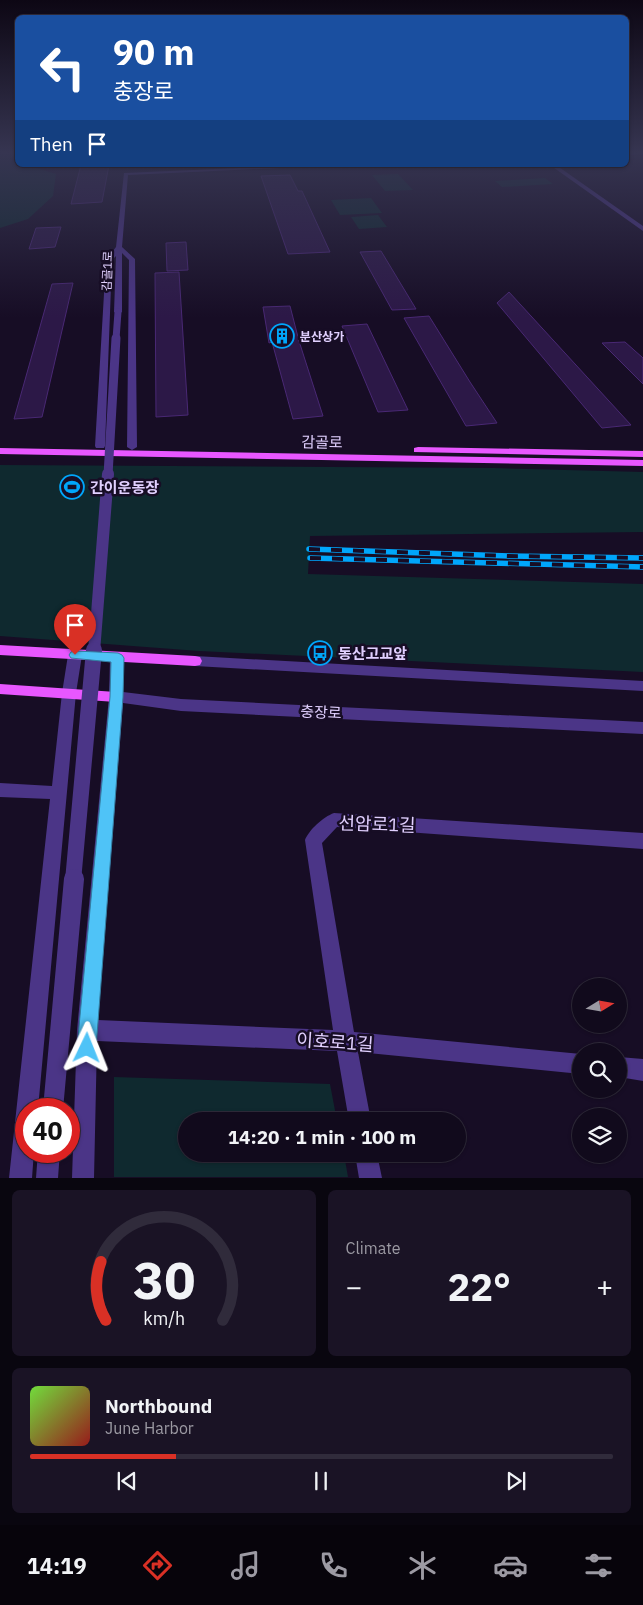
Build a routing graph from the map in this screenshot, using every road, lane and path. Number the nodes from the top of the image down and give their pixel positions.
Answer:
1 (123, 208) edge
2 (613, 208) edge
3 (643, 229) edge
4 (119, 247) junction
5 (0, 444) edge
6 (100, 449) junction
7 (132, 450) junction
8 (0, 451) edge
9 (643, 454) edge
10 (643, 463) edge
11 (0, 650) edge
12 (75, 655) junction
13 (118, 658) junction
14 (195, 661) joint
15 (643, 686) edge
16 (0, 689) edge
17 (69, 693) junction
18 (116, 697) junction
19 (643, 728) edge
20 (0, 790) edge
21 (59, 794) junction
22 (643, 841) edge
23 (87, 1030) junction
24 (345, 1041) junction
25 (572, 1063) edge
26 (627, 1069) edge
27 (643, 1070) edge
28 (28, 1098) edge
29 (54, 1098) edge
30 (358, 1112) edge
31 (368, 1162) edge
32 (21, 1163) edge
33 (48, 1163) edge
34 (20, 1178) edge
35 (47, 1178) edge
36 (83, 1178) edge
37 (371, 1178) edge

1 - 4 street, 감골1로
2 - 3 street
4 - 6 street
4 - 7 street
4 - 29 street, 감골1로, bridge
5 - 6 main road, 감골로
6 - 7 main road, 감골로
6 - 8 main road, 감골로
7 - 9 main road, 감골로
7 - 10 main road, 감골로
11 - 12 main road
12 - 13 main road
12 - 17 street
13 - 14 main road
13 - 18 street
14 - 15 street
16 - 17 main road, 충장로
17 - 18 main road, 충장로
17 - 21 street
18 - 19 street, 충장로
18 - 23 street
20 - 21 street
21 - 28 street
22 - 24 street, 선암로1길
23 - 24 street, 이호로1길
23 - 36 street
24 - 25 street, 이호로1길
24 - 30 street, 선암로1길
26 - 27 street
31 - 37 street
32 - 34 street
33 - 35 street

